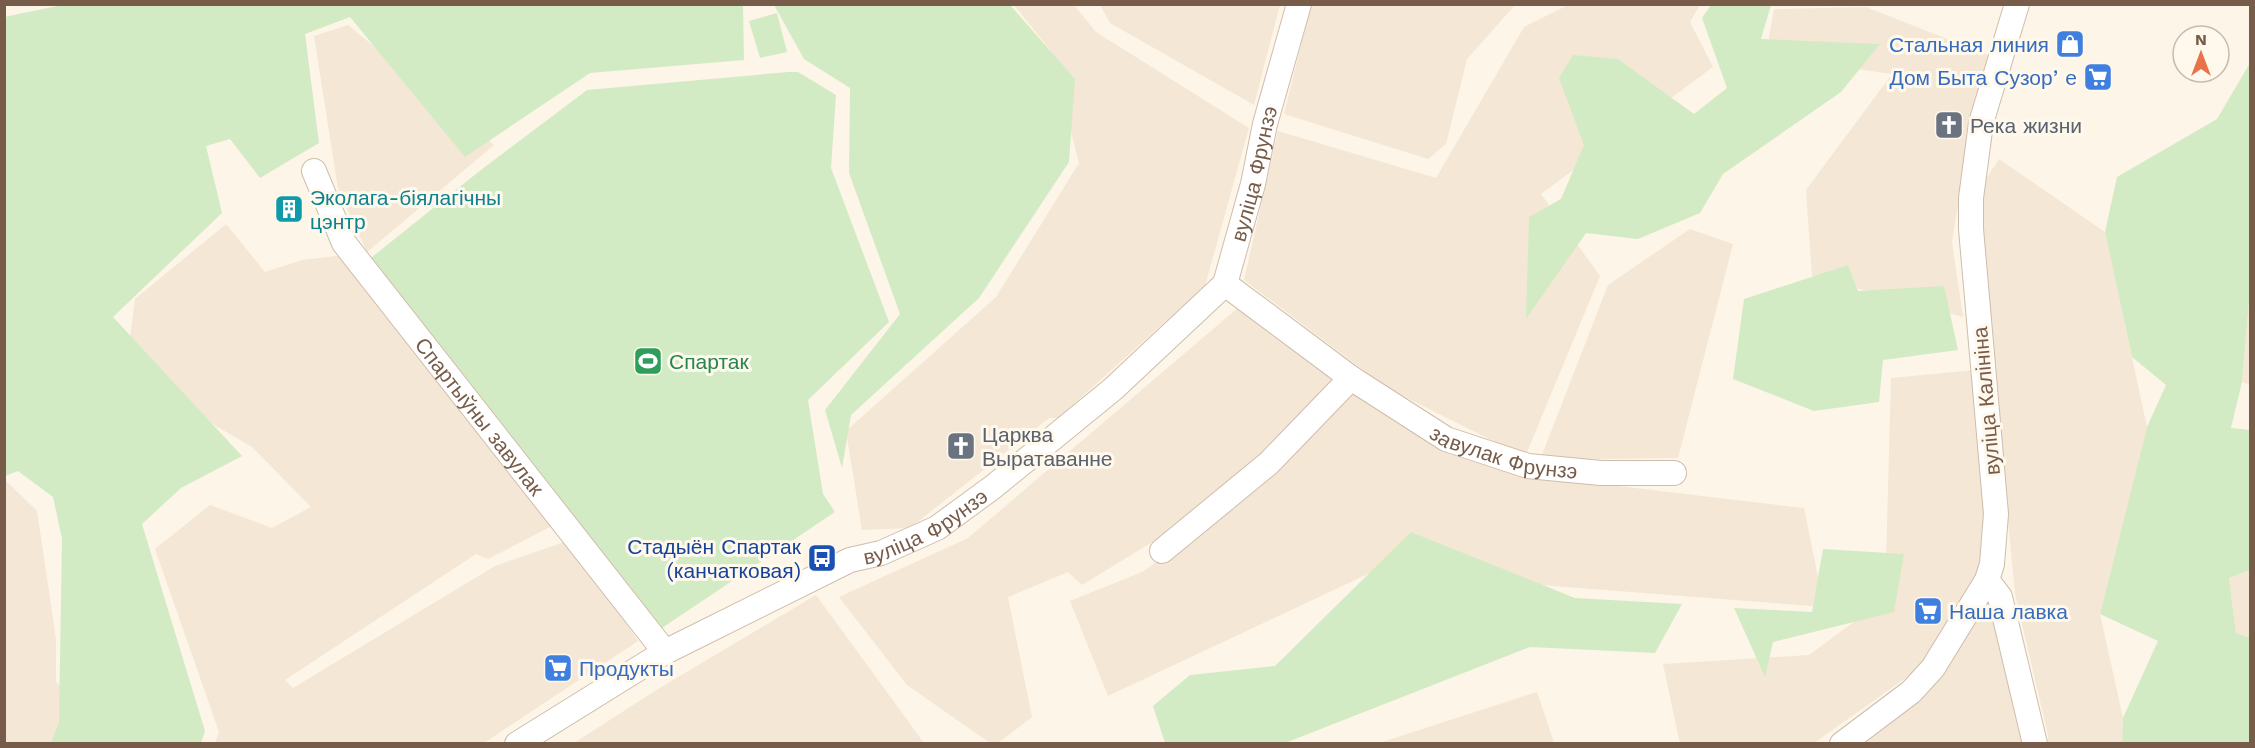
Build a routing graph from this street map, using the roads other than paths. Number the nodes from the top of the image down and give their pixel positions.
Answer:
1 (1299, 4) edge
2 (2017, 4) edge
3 (314, 171) dead end
4 (1225, 284) junction
5 (1351, 378) junction
6 (1674, 473) dead end
7 (1162, 551) dead end
8 (1987, 580) junction
9 (665, 652) junction
10 (517, 744) edge
11 (1842, 744) edge
12 (2035, 744) edge

1 - 4 street, вуліца Фрунзэ
2 - 8 street, вуліца Калініна
3 - 9 street, Спартыўны завулак
4 - 5 street, завулак Фрунзэ
4 - 9 street, вуліца Фрунзэ
5 - 6 street, завулак Фрунзэ
5 - 7 street
8 - 11 street, вуліца Калініна
8 - 12 street
9 - 10 street, вуліца Фрунзэ

